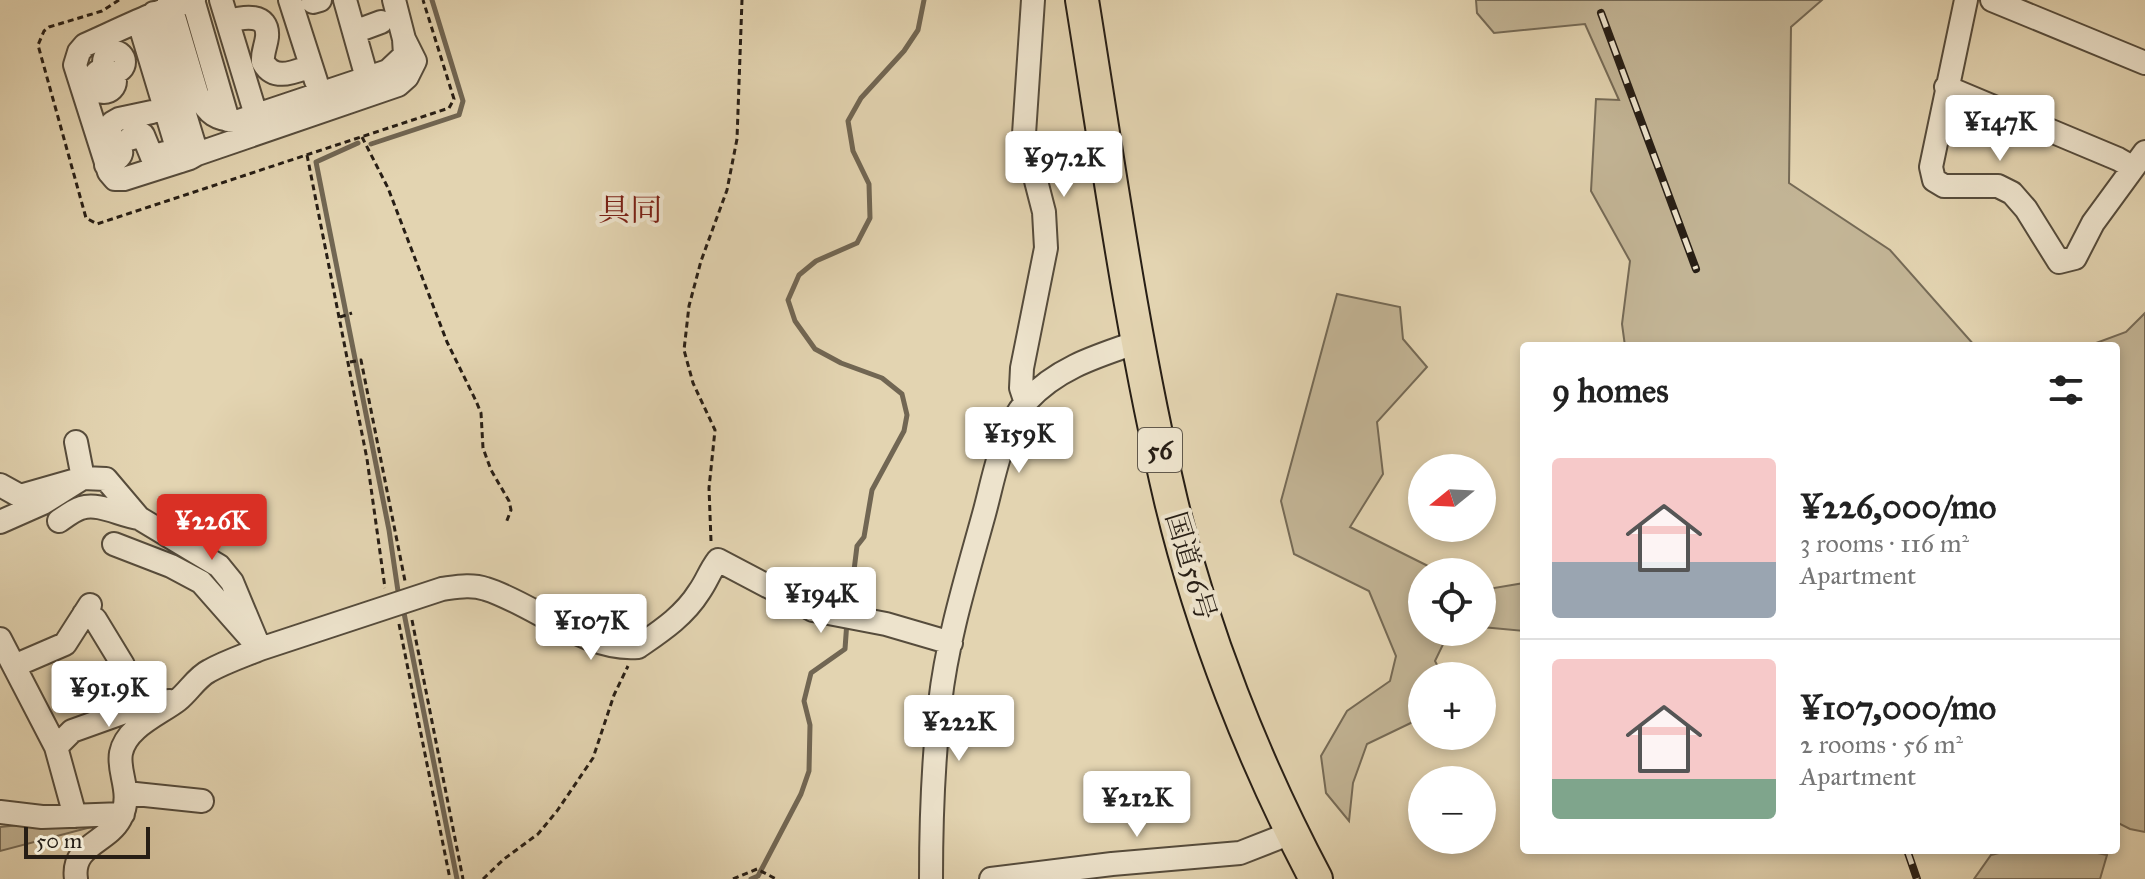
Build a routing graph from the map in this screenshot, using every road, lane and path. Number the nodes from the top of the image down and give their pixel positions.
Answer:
1 (193, 0) edge
2 (290, 0) edge
3 (345, 0) edge
4 (394, 0) edge
5 (742, 0) edge
6 (1033, 0) edge
7 (1082, 0) edge
8 (1966, 0) edge
9 (1992, 0) edge
10 (224, 10) edge
11 (381, 22) dead end
12 (354, 32) junction
13 (404, 39) junction
14 (127, 50) edge
15 (2145, 63) edge
16 (311, 66) junction
17 (367, 78) junction
18 (1946, 87) junction
19 (320, 93) junction
20 (150, 105) junction
21 (256, 115) junction
22 (228, 120) junction
23 (124, 122) junction
24 (362, 137) dead end
25 (307, 155) dead end
26 (178, 158) junction
27 (2138, 160) edge
28 (106, 165) junction
29 (140, 174) junction
30 (352, 313) dead end
31 (340, 317) junction
32 (1138, 342) junction
33 (361, 360) dead end
34 (348, 362) junction
35 (1026, 403) junction
36 (76, 442) dead end
37 (83, 478) junction
38 (0, 485) edge
39 (139, 518) junction
40 (59, 521) dead end
41 (0, 522) edge
42 (506, 523) dead end
43 (114, 544) dead end
44 (718, 560) junction
45 (399, 603) junction
46 (0, 639) edge
47 (951, 643) junction
48 (638, 647) junction
49 (260, 649) junction
50 (123, 665) dead end
51 (14, 666) junction
52 (179, 700) junction
53 (56, 747) junction
54 (202, 801) dead end
55 (125, 803) junction
56 (0, 812) edge
57 (75, 816) junction
58 (1291, 833) junction
59 (456, 846) dead end
60 (444, 848) junction
61 (76, 879) edge
62 (450, 879) edge
63 (483, 879) edge
64 (733, 879) edge
65 (776, 879) edge
66 (931, 879) edge
67 (991, 879) edge
68 (1316, 879) edge

1 - 14 street
1 - 22 street
2 - 16 street
3 - 12 street
4 - 13 street
5 - 44 path
6 - 35 street
7 - 32 highway, 国道56号 / 56
8 - 18 street
9 - 15 street
10 - 16 street
10 - 21 street
11 - 12 street
12 - 17 street
13 - 17 street
13 - 26 street
14 - 20 street
14 - 22 street
14 - 23 street
14 - 26 street
14 - 28 street
16 - 19 street
17 - 19 street
18 - 27 street
18 - 27 street
19 - 21 street
20 - 23 street
20 - 26 street
21 - 22 street
23 - 26 street
23 - 28 street
23 - 29 street
24 - 42 path
25 - 31 path
26 - 29 street
28 - 29 street
30 - 31 path
31 - 34 path
32 - 35 street
32 - 58 highway, 国道56号 / 56
33 - 34 path
34 - 45 path
35 - 47 street
36 - 37 street
37 - 38 street
37 - 39 street
37 - 41 street
39 - 40 street
39 - 49 street
43 - 49 street
44 - 47 street
44 - 48 street
45 - 48 street
45 - 49 street
45 - 60 path
46 - 51 street
47 - 66 street
48 - 63 path
49 - 52 street
50 - 51 street
51 - 53 street
52 - 53 street
52 - 55 street
53 - 57 street
54 - 55 street
55 - 57 street
55 - 61 street
56 - 57 street
58 - 67 street
58 - 68 highway, 国道56号 / 56
59 - 60 path
60 - 62 path
64 - 65 path

